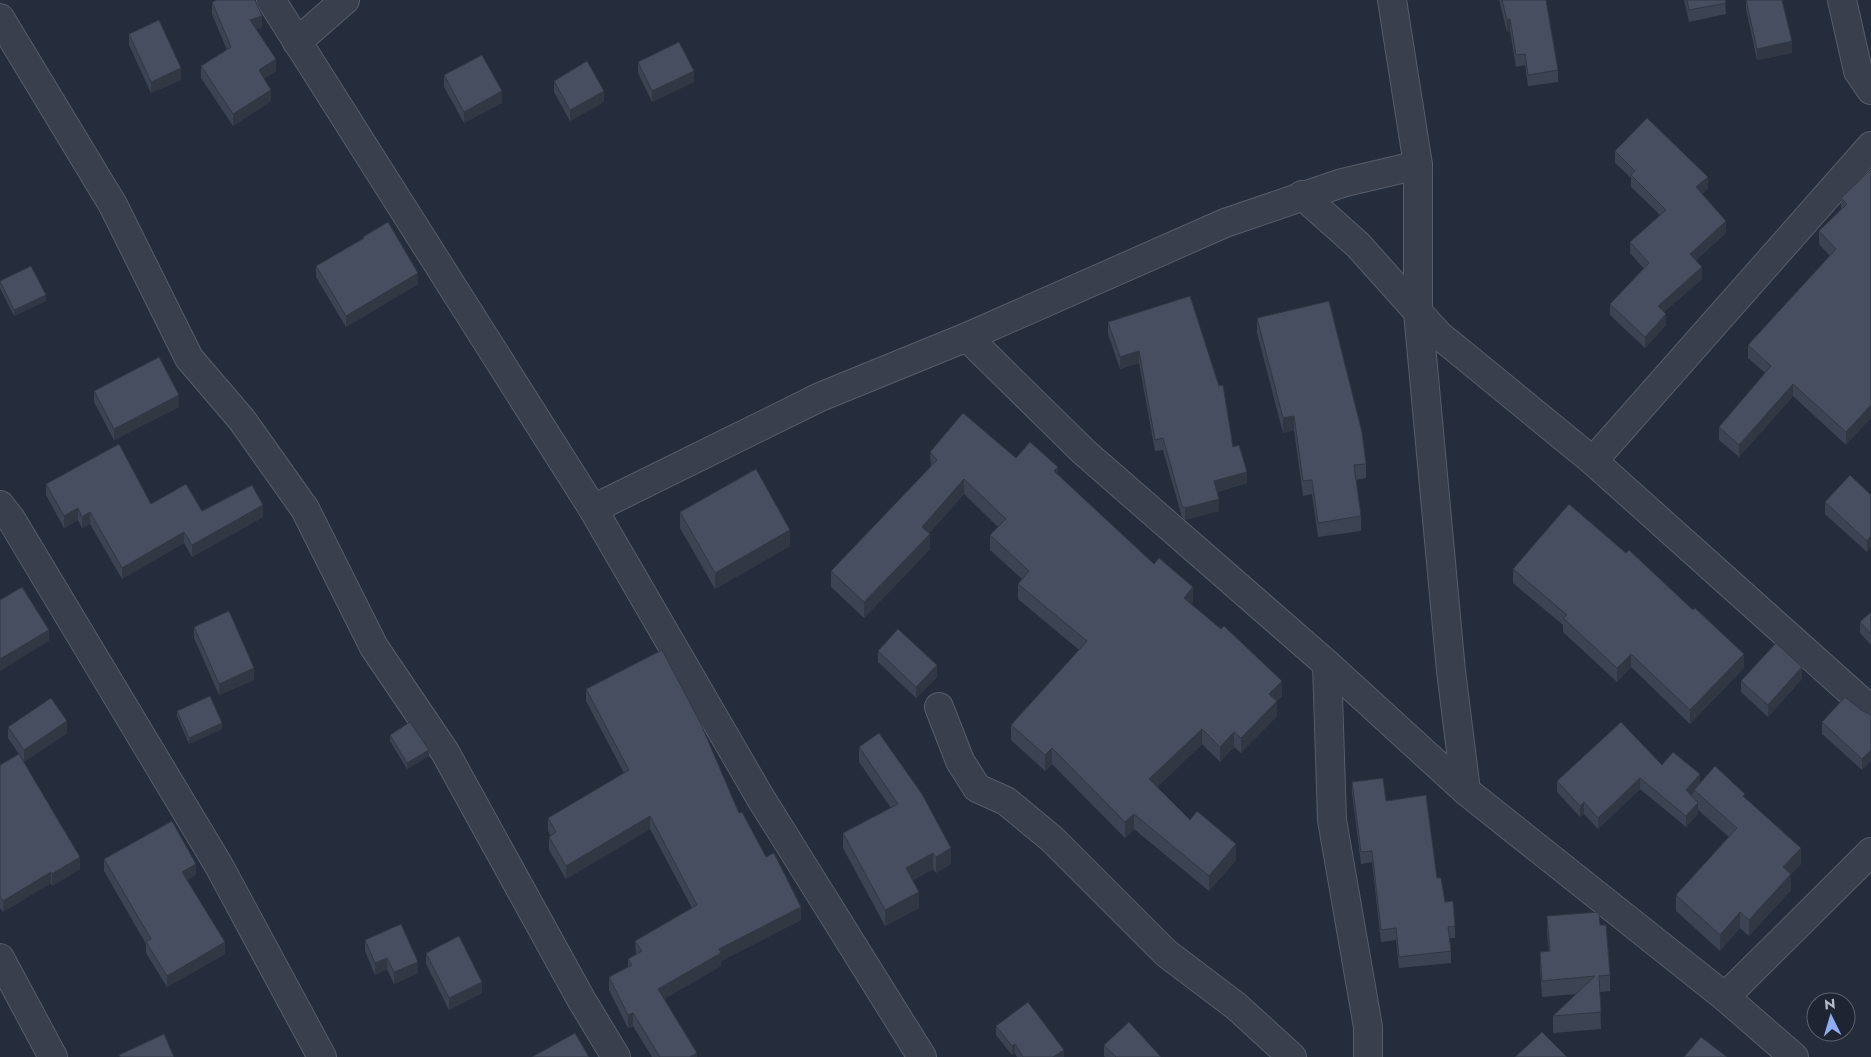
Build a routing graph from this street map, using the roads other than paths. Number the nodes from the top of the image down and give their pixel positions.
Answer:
1 (271, 0) edge
2 (345, 0) edge
3 (1392, 0) edge
4 (1842, 0) edge
5 (0, 18) edge
6 (297, 42) junction
7 (1871, 90) edge
8 (1871, 146) edge
9 (1418, 165) junction
10 (1302, 195) junction
11 (1418, 312) junction
12 (967, 337) junction
13 (1593, 461) junction
14 (0, 505) edge
15 (593, 509) junction
16 (1327, 664) junction
17 (939, 707) dead end
18 (1871, 710) edge
19 (1466, 791) junction
20 (1871, 852) edge
21 (0, 958) edge
22 (1725, 997) junction
23 (53, 1057) edge
24 (322, 1057) edge
25 (616, 1057) edge
26 (922, 1057) edge
27 (1292, 1057) edge
28 (1368, 1057) edge
29 (1794, 1057) edge

1 - 6 street
2 - 6 street
3 - 9 street
4 - 7 street
5 - 25 street
6 - 15 street
8 - 13 street
9 - 10 street
9 - 11 street
10 - 11 street
10 - 12 street
11 - 13 street
11 - 19 street
12 - 15 street
12 - 16 street
13 - 18 street
14 - 24 street
15 - 26 street
16 - 19 street
16 - 28 street
17 - 27 street
19 - 22 street
20 - 22 street
21 - 23 street
22 - 29 street

